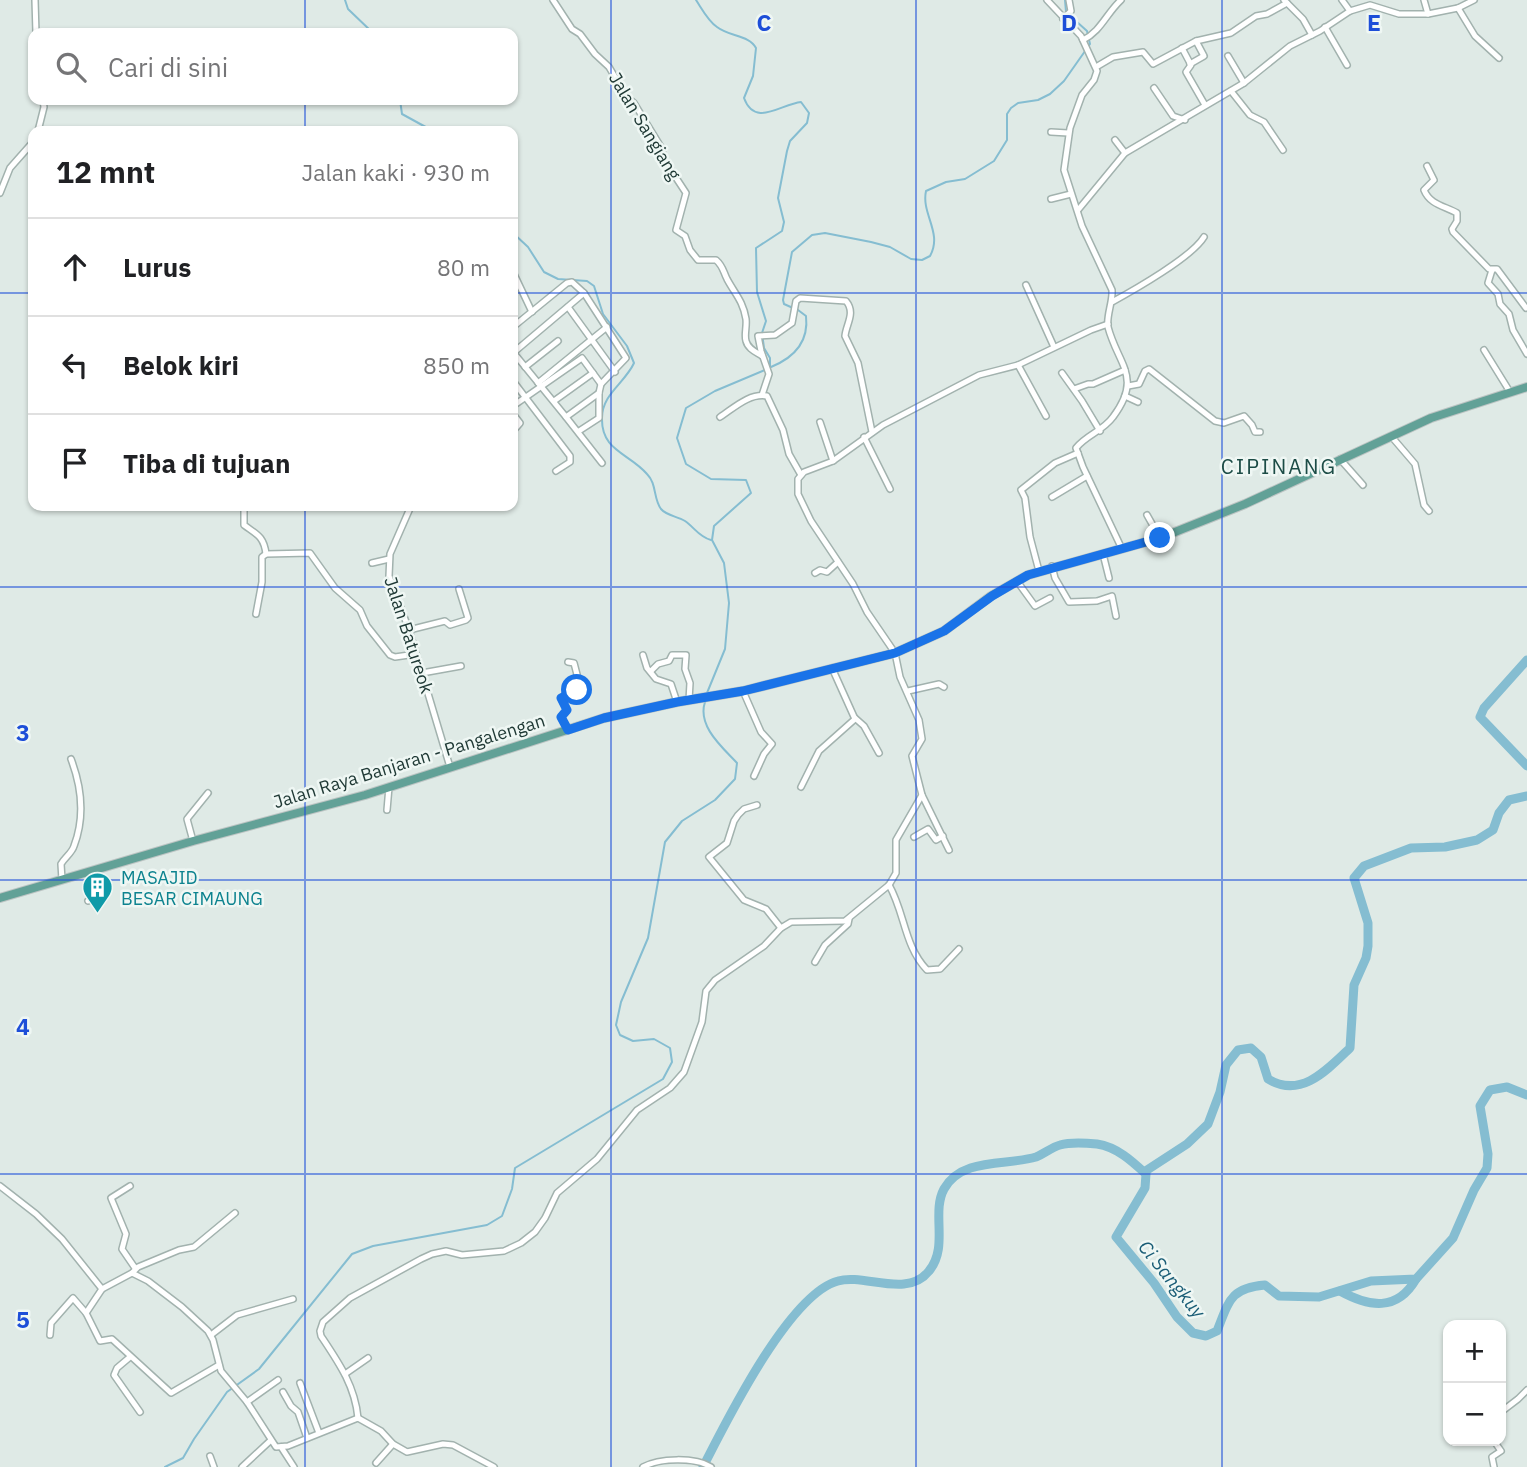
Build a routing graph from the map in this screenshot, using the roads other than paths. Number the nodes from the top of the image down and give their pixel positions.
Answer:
1 (35, 0) edge
2 (553, 0) edge
3 (1047, 0) edge
4 (1069, 0) edge
5 (1121, 0) edge
6 (1342, 0) edge
7 (1424, 0) edge
8 (1474, 0) edge
9 (1285, 1) edge
10 (1458, 8) junction
11 (1350, 11) junction
12 (1428, 14) junction
13 (1067, 17) junction
14 (1325, 27) junction
15 (36, 28) edge
16 (1312, 35) junction
17 (1085, 39) junction
18 (1196, 41) junction
19 (1182, 48) junction
20 (1228, 56) dead end
21 (1500, 58) dead end
22 (1190, 64) junction
23 (1347, 65) dead end
24 (1096, 67) junction
25 (1244, 83) junction
26 (1154, 88) dead end
27 (1231, 91) junction
28 (42, 105) edge
29 (1205, 106) junction
30 (1185, 120) junction
31 (39, 126) edge
32 (1051, 132) dead end
33 (1068, 133) junction
34 (1115, 140) dead end
35 (28, 148) edge
36 (1283, 150) dead end
37 (1125, 153) junction
38 (1427, 166) dead end
39 (0, 193) edge
40 (1071, 194) junction
41 (1051, 199) dead end
42 (1078, 210) junction
43 (1204, 237) dead end
44 (1492, 270) junction
45 (518, 283) edge
46 (1026, 285) dead end
47 (584, 293) junction
48 (1112, 302) junction
49 (568, 307) junction
50 (1526, 308) edge
51 (532, 312) junction
52 (518, 323) edge
53 (1108, 324) junction
54 (607, 327) junction
55 (592, 339) junction
56 (558, 341) dead end
57 (1054, 347) junction
58 (518, 349) edge
59 (1484, 350) dead end
60 (1527, 354) edge
61 (762, 356) junction
62 (518, 359) edge
63 (1018, 365) junction
64 (525, 368) junction
65 (1125, 370) junction
66 (615, 372) junction
67 (593, 373) junction
68 (1062, 373) dead end
69 (539, 384) junction
70 (601, 384) junction
71 (1128, 386) junction
72 (518, 387) edge
73 (1527, 387) edge
74 (1074, 389) junction
75 (1510, 392) junction
76 (599, 393) junction
77 (762, 395) junction
78 (526, 396) junction
79 (1125, 396) junction
80 (554, 401) junction
81 (518, 402) edge
82 (1138, 402) dead end
83 (566, 416) junction
84 (1046, 416) dead end
85 (720, 417) dead end
86 (820, 422) dead end
87 (579, 431) junction
88 (1100, 431) junction
89 (872, 432) junction
90 (1259, 432) dead end
91 (1391, 436) junction
92 (864, 437) junction
93 (1078, 453) junction
94 (1340, 459) junction
95 (833, 461) junction
96 (602, 463) dead end
97 (556, 471) dead end
98 (801, 475) junction
99 (1087, 476) junction
100 (1363, 485) dead end
101 (890, 489) dead end
102 (1052, 497) dead end
103 (1429, 510) dead end
104 (244, 511) edge
105 (409, 511) edge
106 (1147, 515) dead end
107 (1160, 538) junction
108 (1122, 549) junction
109 (266, 554) junction
110 (1103, 554) junction
111 (389, 559) junction
112 (838, 562) junction
113 (372, 563) dead end
114 (1052, 566) junction
115 (1039, 571) junction
116 (815, 573) dead end
117 (1109, 578) dead end
118 (1017, 581) junction
119 (459, 589) dead end
120 (1050, 598) dead end
121 (256, 614) dead end
122 (1116, 616) dead end
123 (409, 630) junction
124 (895, 653) junction
125 (416, 654) junction
126 (643, 654) dead end
127 (568, 662) dead end
128 (461, 666) dead end
129 (832, 668) junction
130 (651, 671) junction
131 (422, 673) junction
132 (944, 687) dead end
133 (743, 691) junction
134 (908, 691) junction
135 (690, 700) junction
136 (677, 702) junction
137 (855, 718) junction
138 (568, 730) junction
139 (879, 753) dead end
140 (71, 759) dead end
141 (450, 767) junction
142 (754, 776) dead end
143 (389, 787) junction
144 (801, 787) dead end
145 (208, 793) dead end
146 (922, 795) junction
147 (757, 805) dead end
148 (387, 810) dead end
149 (943, 836) junction
150 (914, 837) dead end
151 (193, 841) junction
152 (949, 850) dead end
153 (96, 870) junction
154 (62, 880) junction
155 (889, 885) junction
156 (0, 898) edge
157 (88, 901) dead end
158 (849, 918) junction
159 (781, 928) junction
160 (959, 949) dead end
161 (815, 962) dead end
162 (0, 1186) edge
163 (130, 1186) dead end
164 (235, 1213) dead end
165 (133, 1271) junction
166 (102, 1289) junction
167 (293, 1299) dead end
168 (86, 1313) junction
169 (50, 1335) dead end
170 (211, 1335) junction
171 (130, 1357) junction
172 (368, 1358) dead end
173 (219, 1365) junction
174 (345, 1374) junction
175 (278, 1380) dead end
176 (300, 1383) dead end
177 (1527, 1390) edge
178 (283, 1392) dead end
179 (247, 1402) junction
180 (1506, 1408) edge
181 (141, 1412) dead end
182 (358, 1418) junction
183 (319, 1433) junction
184 (307, 1438) junction
185 (270, 1441) junction
186 (393, 1444) junction
187 (1498, 1446) edge
188 (281, 1447) junction
189 (209, 1456) dead end
190 (376, 1463) dead end
191 (708, 1465) edge
192 (214, 1467) edge
193 (242, 1467) edge
194 (294, 1467) edge
195 (494, 1467) edge
196 (643, 1467) edge
197 (1494, 1467) edge

1 - 15 street
2 - 61 street, Jalan Sangiang
3 - 13 street
4 - 13 street
5 - 17 street
6 - 11 street
7 - 12 street
8 - 10 street
9 - 16 street
9 - 18 street
10 - 12 street
10 - 21 street
11 - 12 street
11 - 14 street
13 - 17 street
14 - 16 street
14 - 23 street
16 - 25 street
17 - 24 street
18 - 19 street
18 - 22 street
19 - 22 street
19 - 24 street
20 - 25 street
22 - 29 street
24 - 33 street
25 - 27 street
26 - 30 street
27 - 29 street
27 - 36 street
28 - 31 street
29 - 30 street
30 - 37 street
32 - 33 street
33 - 40 street
34 - 37 street
35 - 39 street
37 - 42 street
38 - 44 street
40 - 41 street
40 - 42 street
42 - 48 street
43 - 48 street
44 - 50 street
44 - 60 street
45 - 51 street
46 - 57 street
47 - 49 street
47 - 51 street
47 - 54 street
48 - 53 street
49 - 55 street
49 - 58 street
51 - 52 street
53 - 57 street
53 - 65 street
54 - 55 street
54 - 66 street
55 - 66 street
55 - 69 street
56 - 64 street
57 - 63 street
59 - 75 street
61 - 77 street
61 - 89 street
62 - 64 street
63 - 84 street
63 - 89 street
64 - 69 street
65 - 71 street
65 - 74 street
66 - 70 street
67 - 69 street
67 - 70 street
67 - 80 street
68 - 74 street
69 - 78 street
69 - 80 street
70 - 76 street
71 - 79 street
71 - 90 street
72 - 78 street
73 - 75 main road, Jalan Raya Banjaran - Pangalengan
74 - 88 street
75 - 91 main road, Jalan Raya Banjaran - Pangalengan
76 - 83 street
76 - 87 street
77 - 85 street
77 - 98 street
78 - 81 street
78 - 97 street
79 - 82 street
79 - 88 street
80 - 83 street
83 - 87 street
86 - 95 street
87 - 96 street
88 - 93 street
89 - 92 street
91 - 94 main road, Jalan Raya Banjaran - Pangalengan
91 - 103 street
92 - 95 street
92 - 101 street
93 - 99 street
93 - 115 street
94 - 100 street
94 - 107 main road, Jalan Raya Banjaran - Pangalengan
95 - 98 street
98 - 112 street
99 - 102 street
99 - 108 street
104 - 109 street
105 - 111 street, Jalan Batureok
106 - 107 street
107 - 108 main road, Jalan Raya Banjaran - Pangalengan
108 - 110 main road, Jalan Raya Banjaran - Pangalengan
109 - 121 street
109 - 125 street
110 - 114 main road, Jalan Raya Banjaran - Pangalengan
110 - 117 street
111 - 113 street
111 - 123 street, Jalan Batureok
112 - 116 street
112 - 124 street
114 - 115 main road, Jalan Raya Banjaran - Pangalengan
114 - 122 street
115 - 118 main road, Jalan Raya Banjaran - Pangalengan
118 - 120 street
118 - 124 main road, Jalan Raya Banjaran - Pangalengan
119 - 123 street
123 - 125 street, Jalan Batureok
124 - 129 main road, Jalan Raya Banjaran - Pangalengan
124 - 134 street
125 - 131 street, Jalan Batureok
126 - 130 street
127 - 138 street
128 - 131 street
129 - 133 main road, Jalan Raya Banjaran - Pangalengan
129 - 137 street
130 - 135 street
130 - 136 street
131 - 141 street, Jalan Batureok
132 - 134 street
133 - 135 main road, Jalan Raya Banjaran - Pangalengan
133 - 142 street
134 - 146 street
135 - 136 main road, Jalan Raya Banjaran - Pangalengan
136 - 138 main road, Jalan Raya Banjaran - Pangalengan
137 - 139 street
137 - 144 street
138 - 141 main road, Jalan Raya Banjaran - Pangalengan
140 - 154 street
141 - 143 main road, Jalan Raya Banjaran - Pangalengan
143 - 148 street
143 - 151 main road, Jalan Raya Banjaran - Pangalengan
145 - 151 street
146 - 149 street
146 - 155 street
147 - 159 street
149 - 150 street
149 - 152 street
151 - 153 main road, Jalan Raya Banjaran - Pangalengan
153 - 154 main road, Jalan Raya Banjaran - Pangalengan
153 - 157 street
154 - 156 main road, Jalan Raya Banjaran - Pangalengan
155 - 158 street
155 - 160 street
158 - 159 street
158 - 161 street
159 - 174 street
162 - 166 street
163 - 165 street
164 - 165 street
165 - 166 street
165 - 170 street
166 - 168 street
167 - 170 street
168 - 169 street
168 - 171 street
170 - 173 street
171 - 173 street
171 - 181 street
172 - 174 street
173 - 179 street
174 - 182 street
175 - 179 street
176 - 183 street
177 - 180 street
178 - 184 street
179 - 185 street
182 - 183 street
182 - 186 street
183 - 184 street
184 - 188 street
185 - 188 street
185 - 193 street
186 - 190 street
186 - 195 street
187 - 197 street
188 - 194 street
189 - 192 street
191 - 196 street

